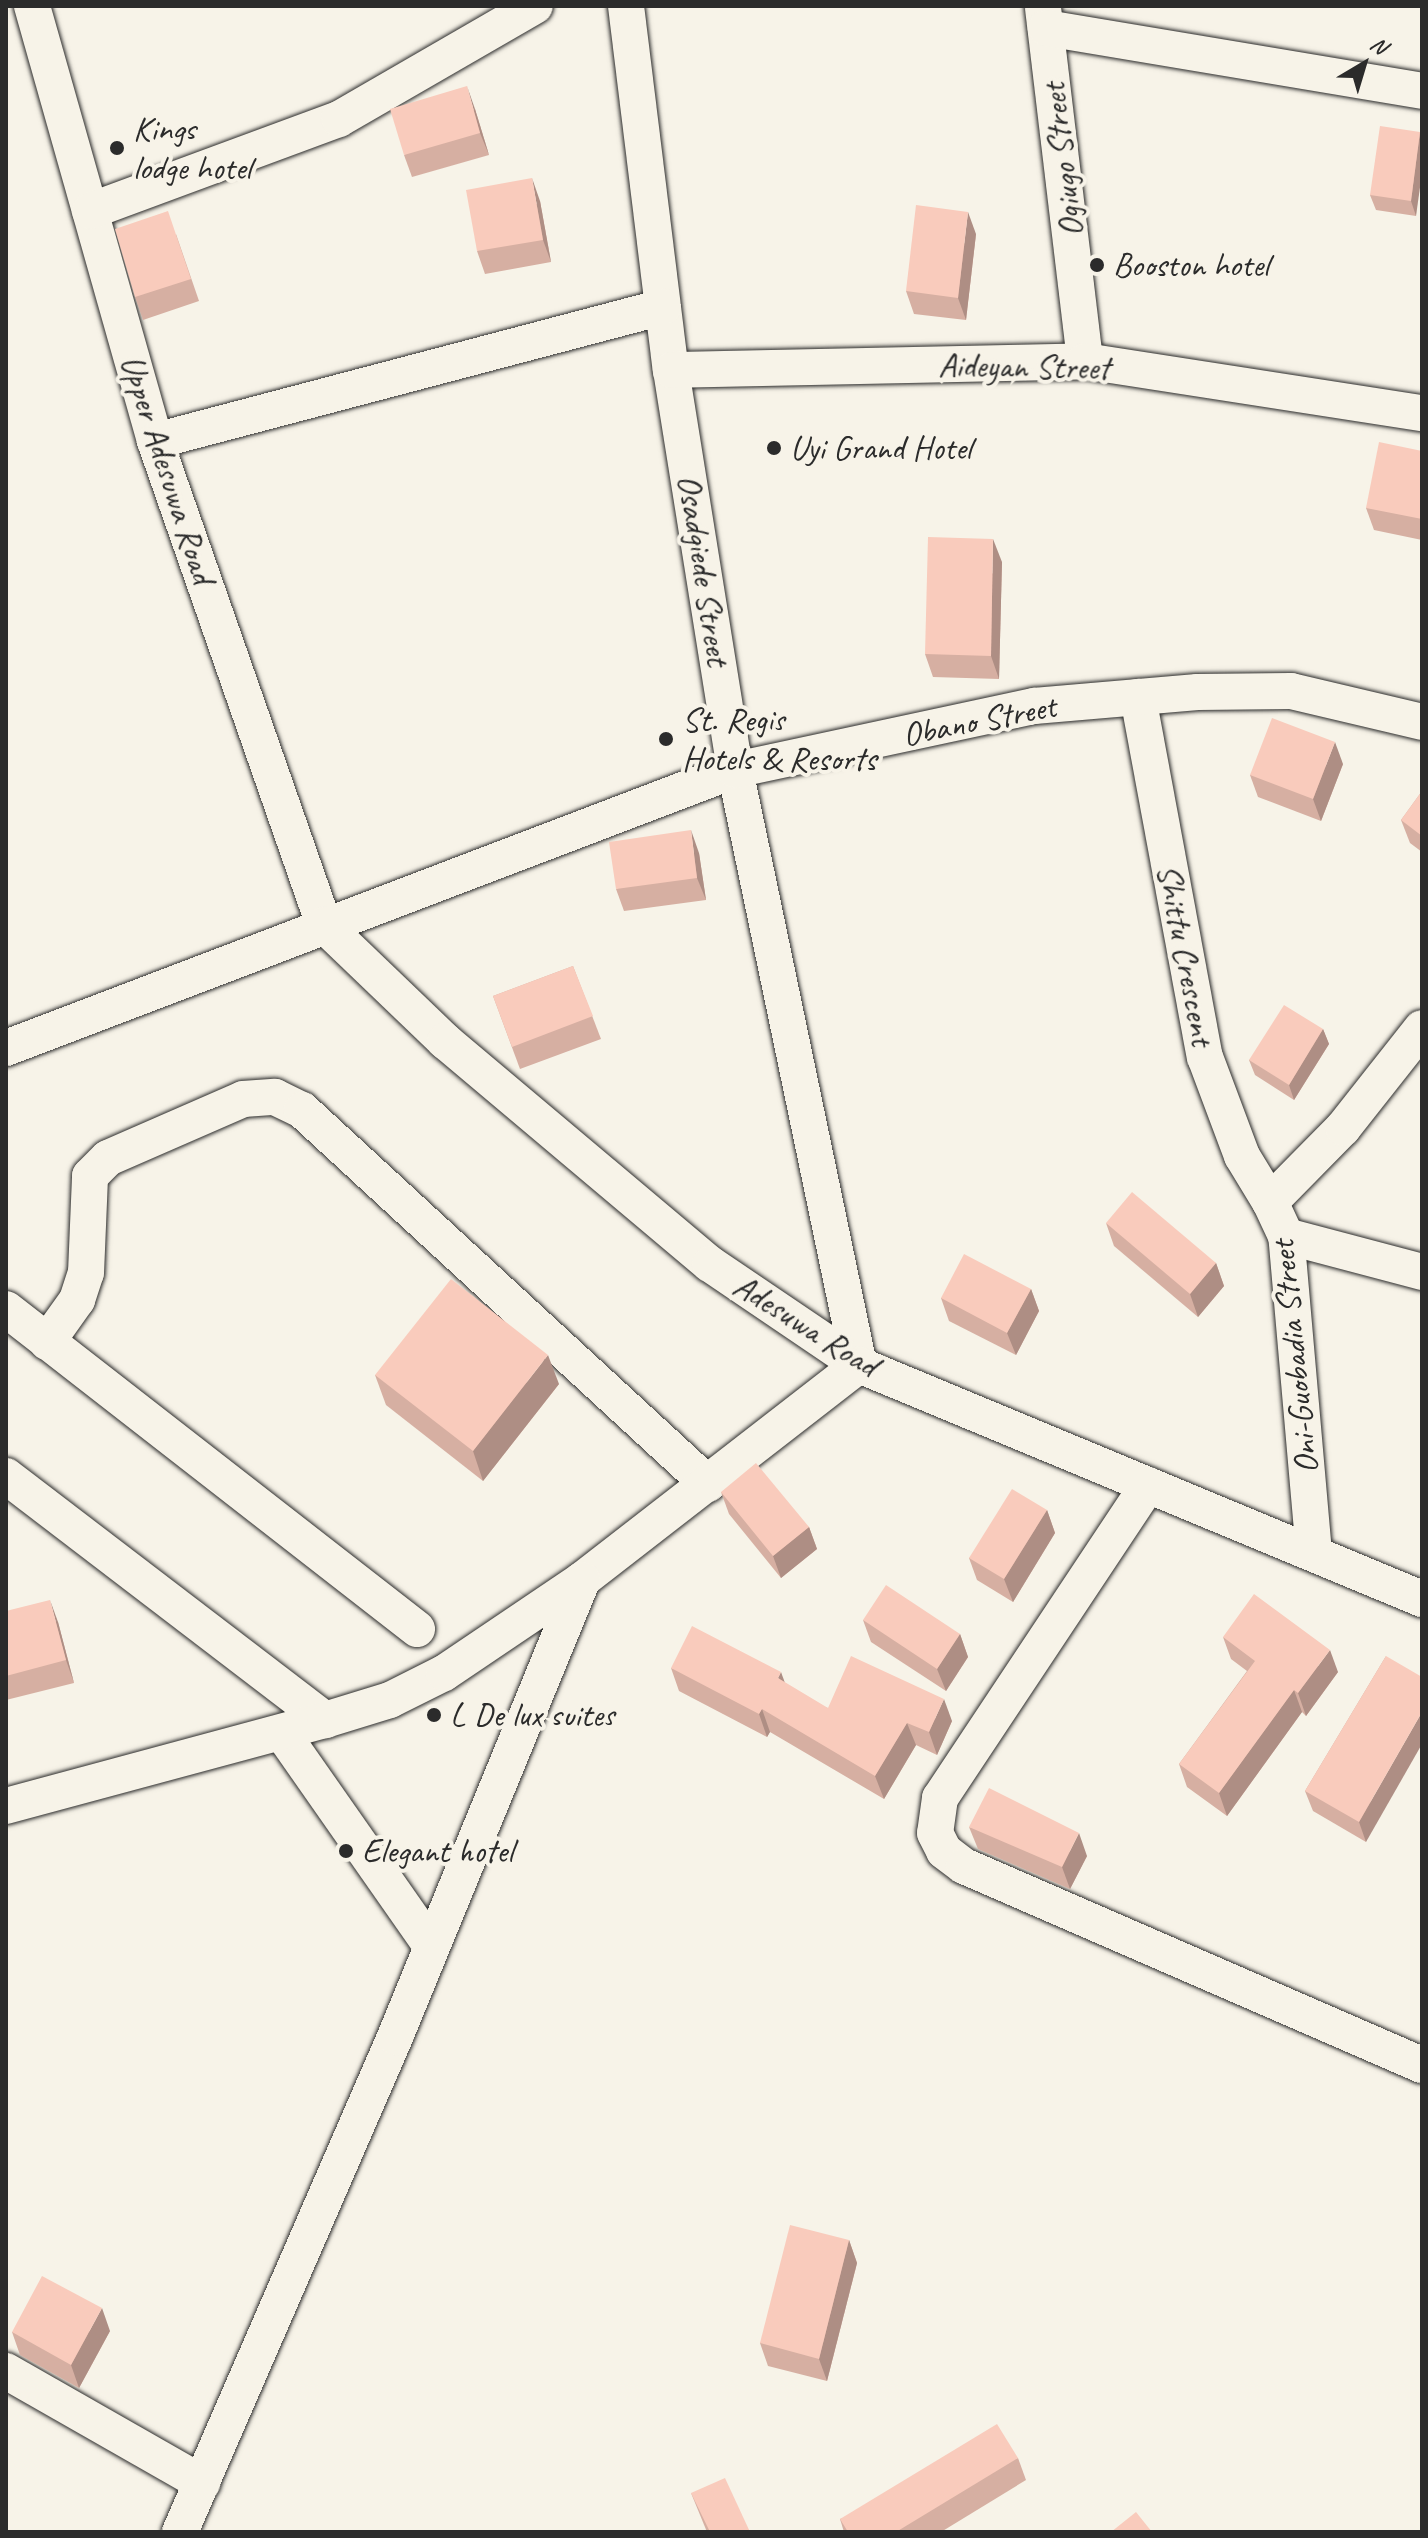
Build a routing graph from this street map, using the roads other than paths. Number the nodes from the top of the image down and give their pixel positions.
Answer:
1 (32, 6) edge
2 (535, 6) edge
3 (626, 6) edge
4 (1045, 17) edge
5 (1422, 91) edge
6 (90, 211) junction
7 (663, 307) junction
8 (1085, 361) junction
9 (671, 370) junction
10 (1422, 413) edge
11 (155, 441) junction
12 (1138, 697) junction
13 (1422, 722) edge
14 (735, 770) junction
15 (324, 925) junction
16 (1422, 1028) edge
17 (6, 1048) edge
18 (1270, 1202) junction
19 (1286, 1236) junction
20 (1422, 1272) edge
21 (6, 1309) edge
22 (47, 1342) junction
23 (859, 1365) junction
24 (6, 1476) edge
25 (708, 1484) junction
26 (1148, 1485) junction
27 (1314, 1553) junction
28 (582, 1580) junction
29 (1422, 1599) edge
30 (417, 1629) dead end
31 (325, 1720) junction
32 (282, 1733) junction
33 (6, 1806) edge
34 (431, 1946) junction
35 (1422, 2065) edge
36 (6, 2371) edge
37 (202, 2483) junction
38 (180, 2532) edge

1 - 6 street, Upper Adesuwa Road
2 - 6 street
3 - 7 street, Osadgiede Street
4 - 5 street
4 - 8 street, Ogiugo Street
6 - 11 street, Upper Adesuwa Road
7 - 9 street, Osadgiede Street
7 - 11 street
8 - 9 street, Aideyan Street
8 - 10 street, Aideyan Street
9 - 14 street, Osadgiede Street
11 - 15 street, Upper Adesuwa Road
12 - 13 street, Obano Street
12 - 14 street, Obano Street
12 - 18 street, Shittu Crescent
14 - 15 street, Obano Street
14 - 23 street, Osadgiede Street
15 - 17 street, Obano Street
15 - 23 street, Adesuwa Road
16 - 18 street, Oni-Guobadia Street
18 - 19 street, Oni-Guobadia Street
19 - 20 street
19 - 27 street, Oni-Guobadia Street
21 - 22 street
22 - 25 street
22 - 30 street
23 - 25 street
23 - 26 street, Adesuwa Road
24 - 31 street
25 - 28 street
26 - 27 street, Adesuwa Road
26 - 35 street
27 - 29 street, Adesuwa Road
28 - 31 street
28 - 34 street
31 - 32 street
32 - 33 street
32 - 34 street
34 - 37 street
36 - 37 street
37 - 38 street

